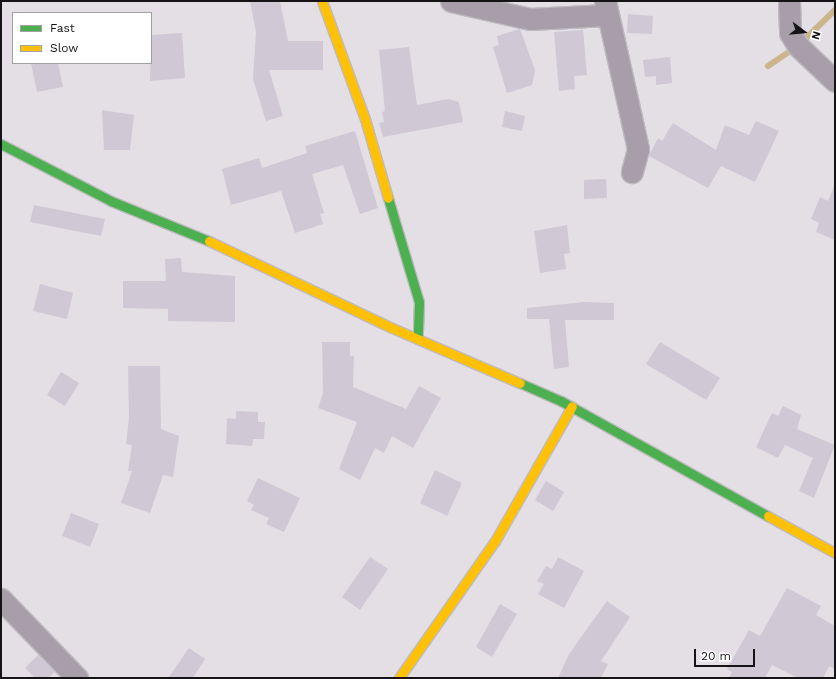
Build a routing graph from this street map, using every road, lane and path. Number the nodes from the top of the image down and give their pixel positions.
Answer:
1 (322, 1) edge
2 (451, 1) edge
3 (789, 1) edge
4 (606, 8) edge
5 (835, 81) edge
6 (1, 144) edge
7 (632, 172) dead end
8 (418, 339) junction
9 (572, 406) junction
10 (835, 553) edge
11 (1, 600) edge
12 (77, 678) edge
13 (399, 678) edge

1 - 8 street
2 - 4 street
3 - 5 street
4 - 7 street
6 - 8 street
8 - 9 street
9 - 10 street
9 - 13 street
11 - 12 street

